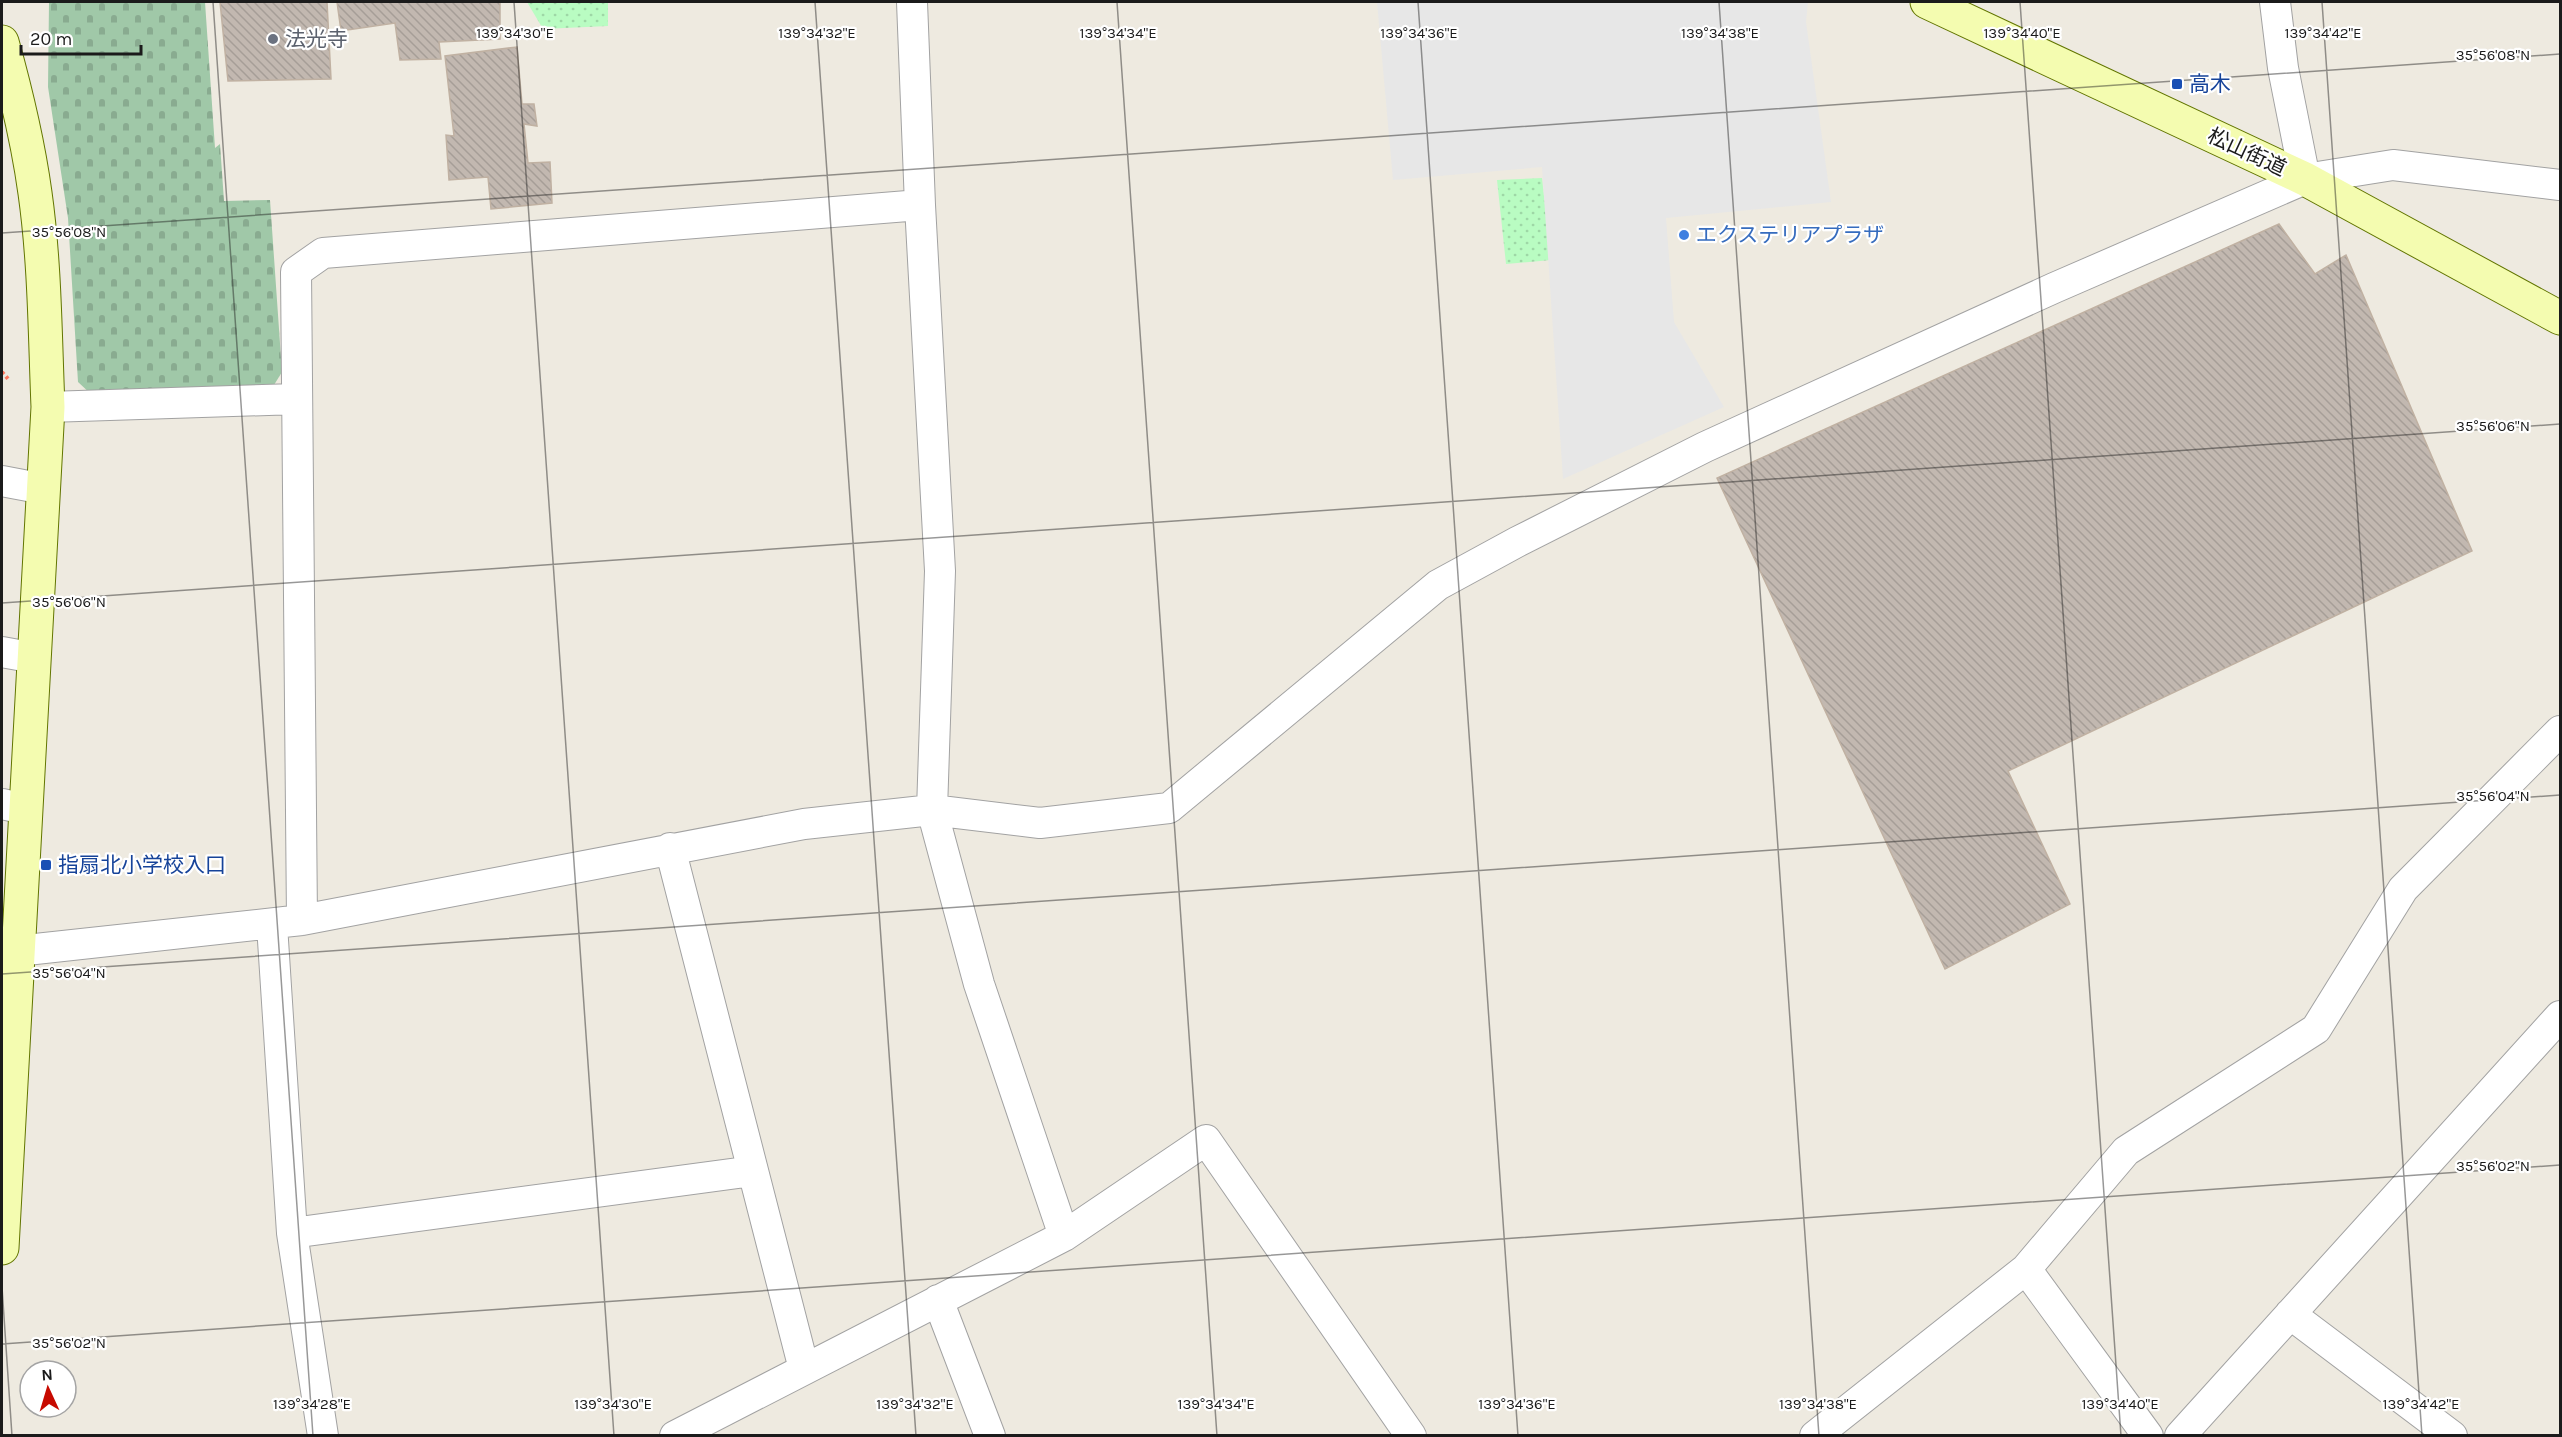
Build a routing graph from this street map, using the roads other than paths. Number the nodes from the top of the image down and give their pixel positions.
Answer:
1 (912, 2) edge
2 (1926, 2) edge
3 (2274, 2) edge
4 (2, 42) edge
5 (2305, 179) junction
6 (2560, 185) edge
7 (920, 205) junction
8 (2560, 318) edge
9 (297, 399) junction
10 (48, 407) junction
11 (2, 481) edge
12 (44, 489) junction
13 (2, 652) edge
14 (35, 658) junction
15 (2560, 730) edge
16 (13, 806) edge
17 (932, 810) junction
18 (670, 848) junction
19 (302, 920) junction
20 (272, 925) junction
21 (17, 951) junction
22 (2560, 1016) edge
23 (5, 1125) edge
24 (753, 1171) junction
25 (292, 1233) junction
26 (1064, 1236) junction
27 (2, 1248) edge
28 (2026, 1269) junction
29 (938, 1300) junction
30 (2290, 1314) junction
31 (804, 1369) junction
32 (323, 1436) edge
33 (675, 1436) edge
34 (990, 1436) edge
35 (1411, 1436) edge
36 (1815, 1436) edge
37 (2148, 1436) edge
38 (2181, 1436) edge
39 (2452, 1436) edge

1 - 7 street
2 - 5 street, 松山街道
3 - 5 street
4 - 10 street
5 - 6 street
5 - 8 street, 松山街道
5 - 17 street
7 - 9 street
7 - 17 street
9 - 10 street
9 - 19 street
10 - 12 street
11 - 12 street
12 - 14 street
13 - 14 street
14 - 16 street
15 - 28 street
16 - 21 street
17 - 18 street
17 - 26 street
18 - 19 street
18 - 24 street
19 - 20 street
20 - 21 street
20 - 25 street
21 - 23 street
22 - 30 street
23 - 27 street
24 - 25 street
24 - 31 street
25 - 32 street
26 - 29 street
26 - 35 street
28 - 36 street
28 - 37 street
29 - 31 street
29 - 34 street
30 - 38 street
30 - 39 street
31 - 33 street

